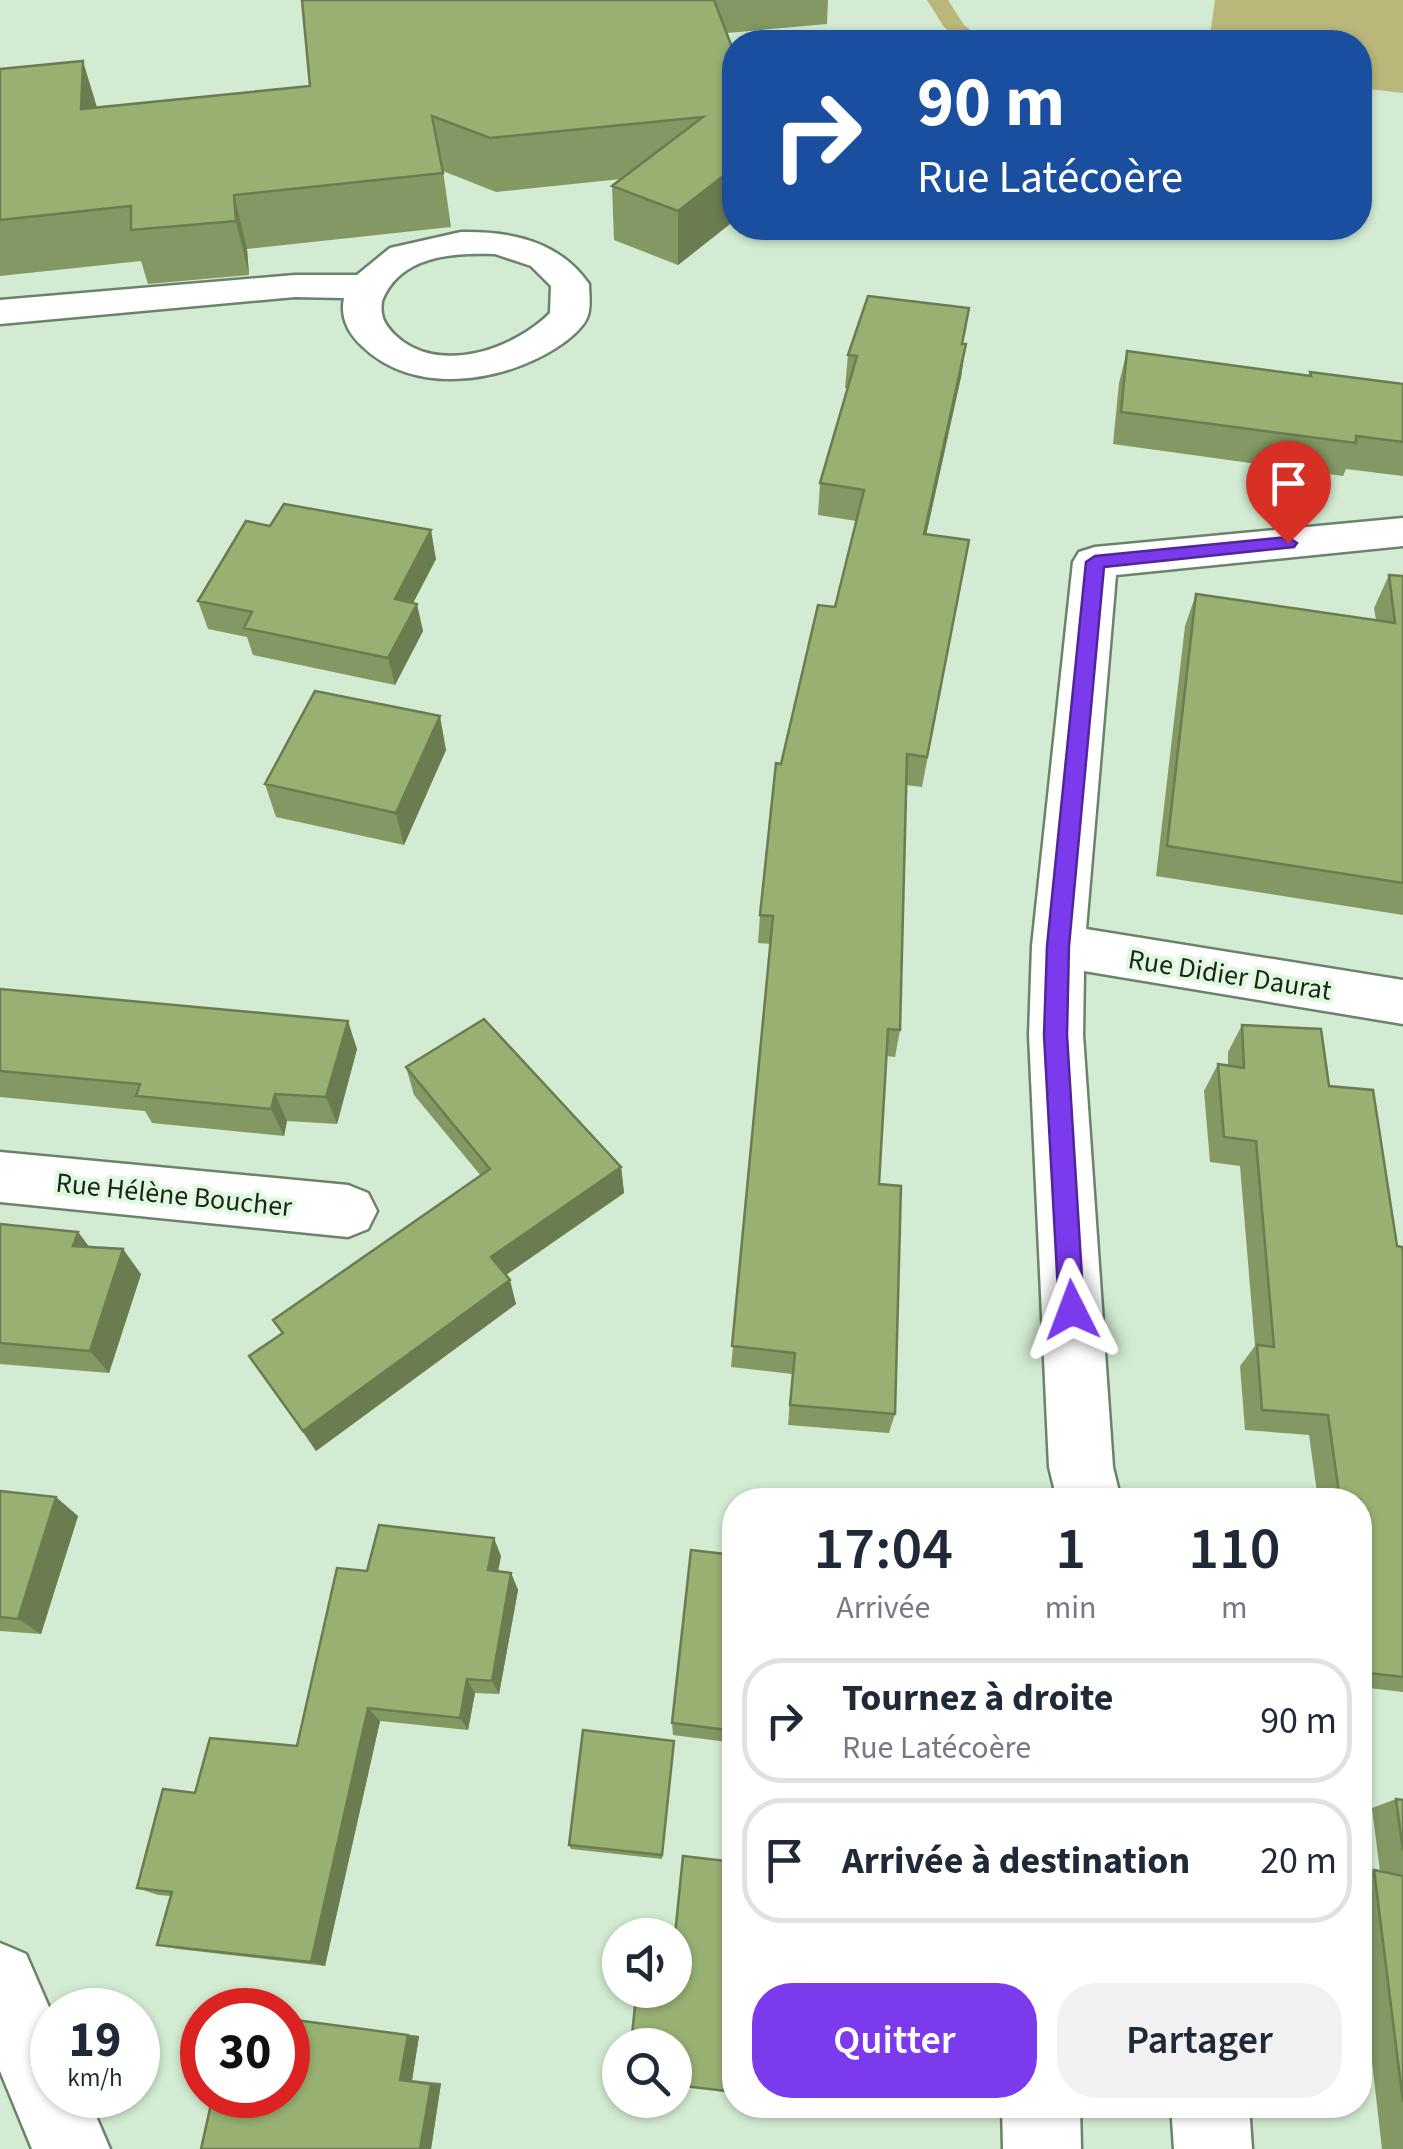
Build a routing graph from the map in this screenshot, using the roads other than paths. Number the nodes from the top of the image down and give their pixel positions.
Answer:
1 (367, 287) junction
2 (0, 312) edge
3 (1403, 532) edge
4 (1058, 946) junction
5 (1403, 1002) edge
6 (0, 1177) edge
7 (348, 1211) dead end
8 (1082, 1488) edge
9 (0, 1980) edge
10 (1041, 2118) edge
11 (1211, 2118) edge
12 (71, 2149) edge
13 (1042, 2149) edge
14 (1212, 2149) edge

1 - 1 street
1 - 2 street
3 - 4 street
4 - 5 street, Rue Didier Daurat
4 - 8 street
6 - 7 street, Rue Hélène Boucher
9 - 12 street
10 - 13 street
11 - 14 street

